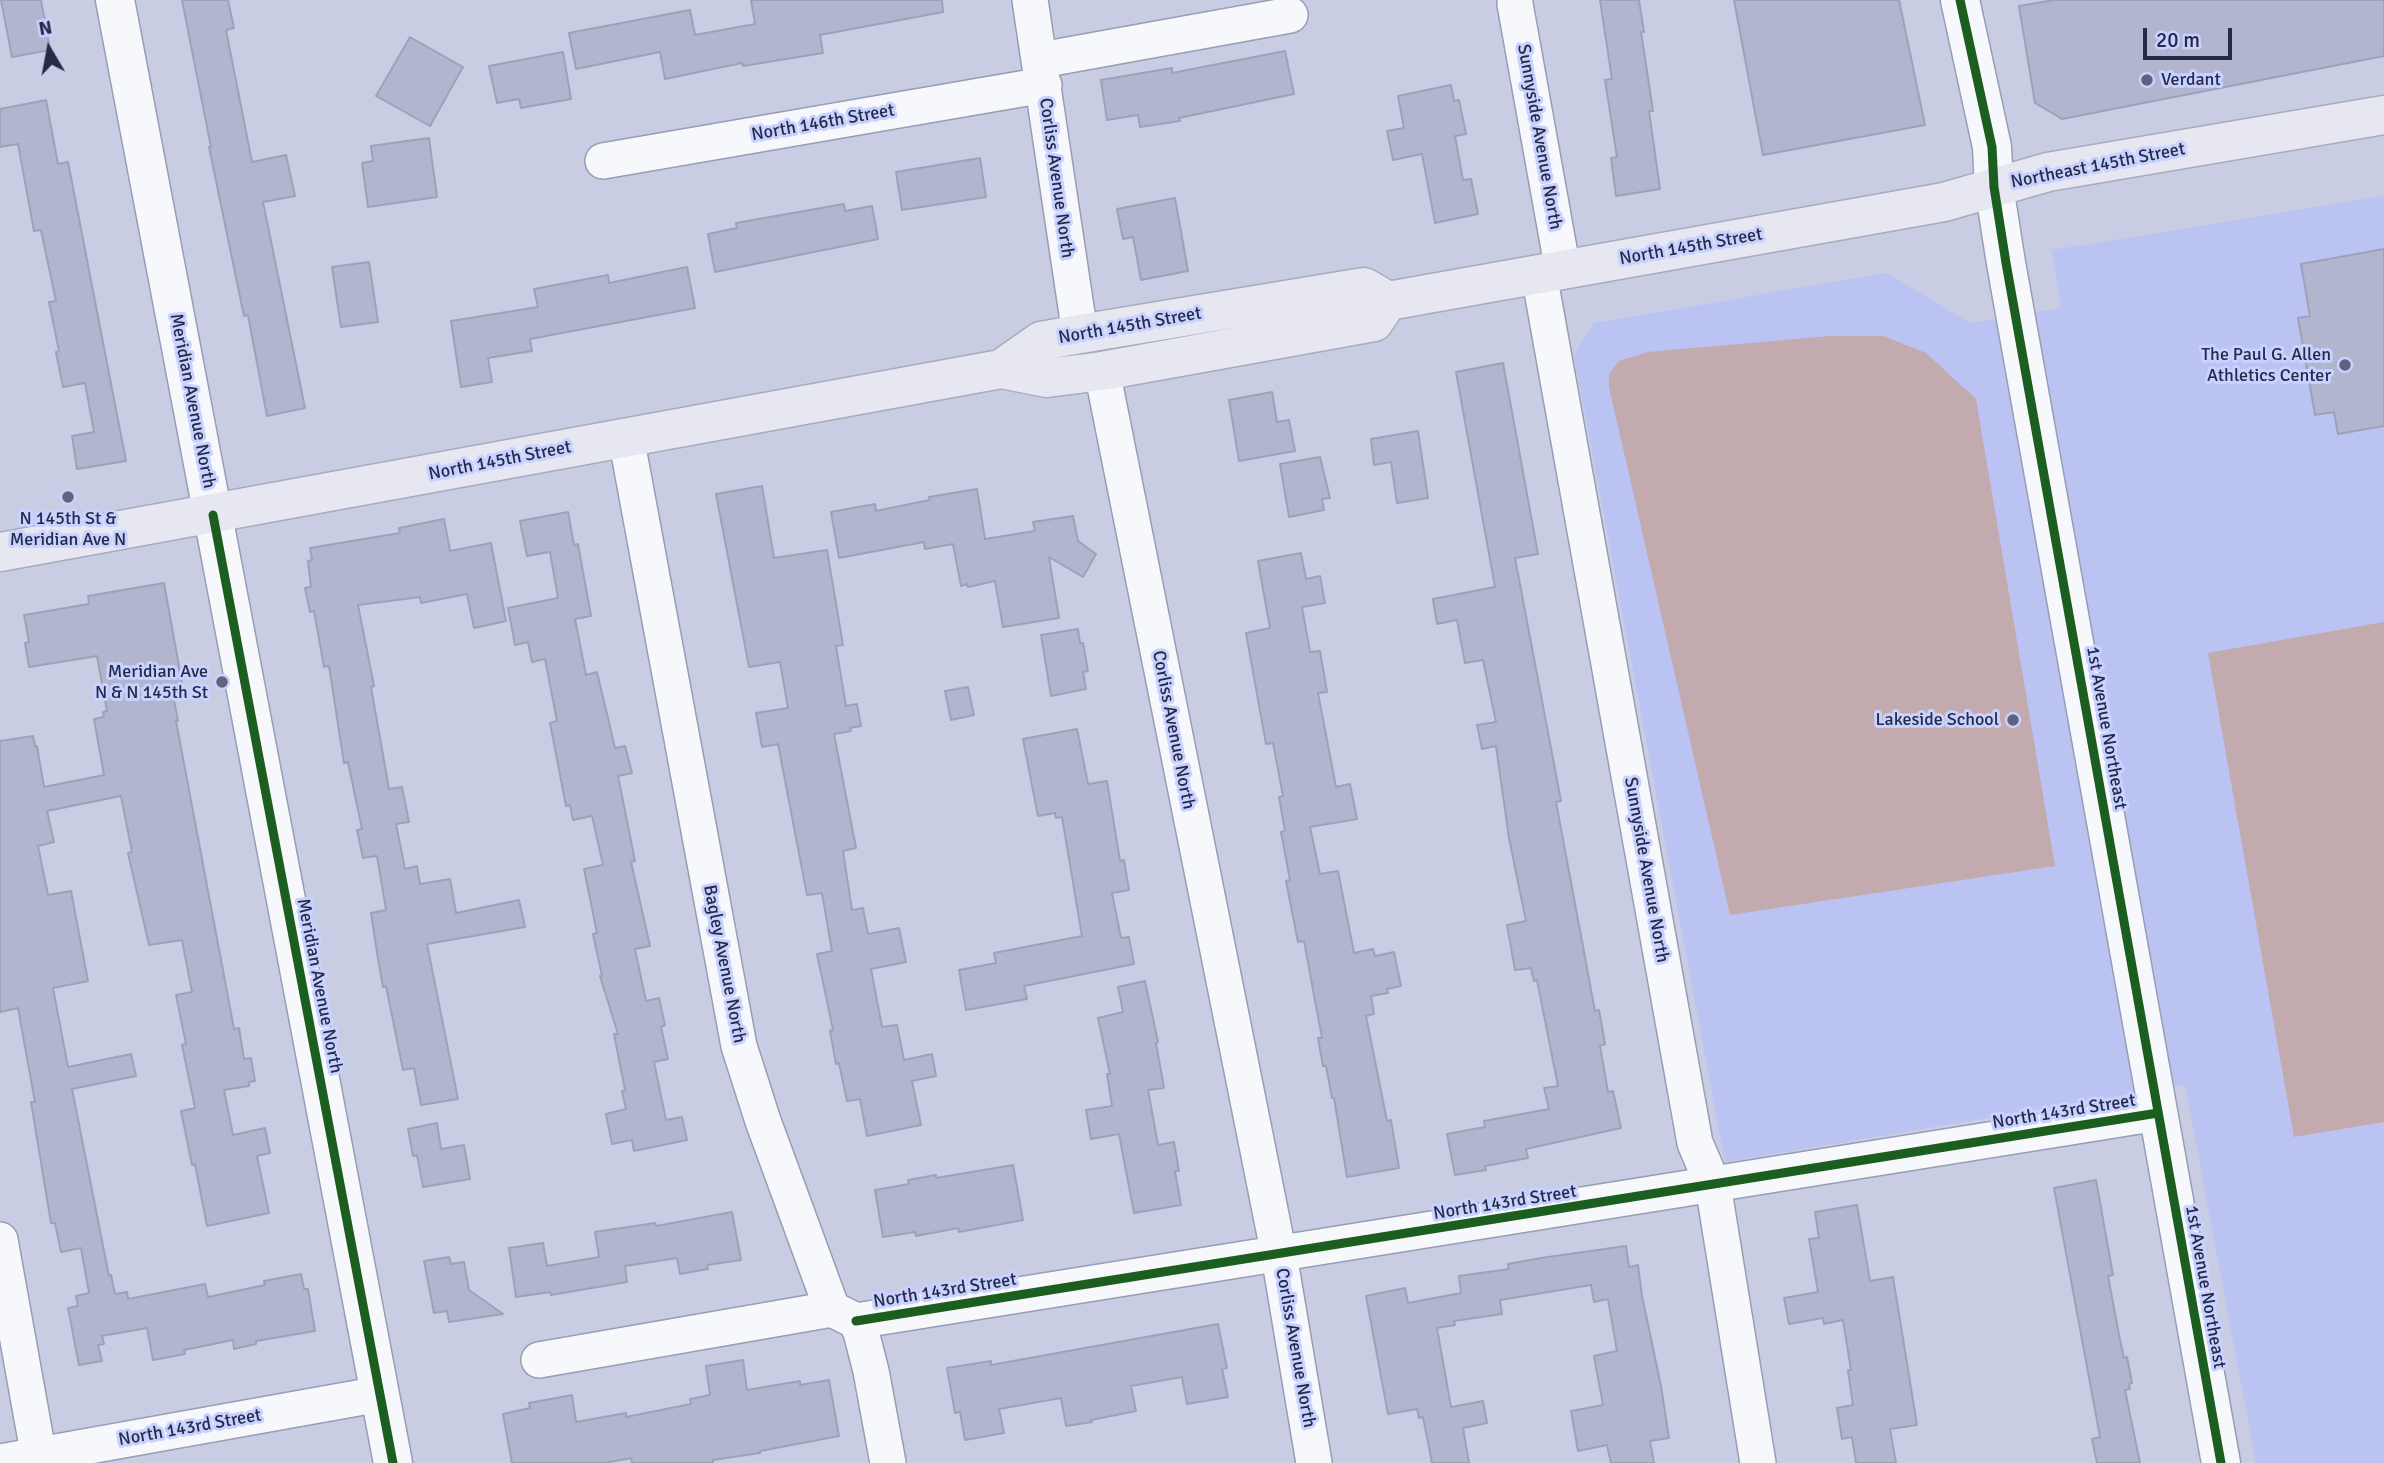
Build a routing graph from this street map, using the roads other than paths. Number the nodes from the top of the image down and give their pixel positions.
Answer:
1 (115, 0) edge
2 (1030, 0) edge
3 (1960, 0) edge
4 (1515, 4) dead end
5 (1290, 15) dead end
6 (1042, 73) junction
7 (2384, 115) edge
8 (2384, 140) edge
9 (603, 161) dead end
10 (1994, 187) junction
11 (1551, 272) junction
12 (1388, 300) junction
13 (1080, 334) junction
14 (1001, 369) junction
15 (1102, 370) junction
16 (626, 437) junction
17 (213, 515) junction
18 (0, 552) edge
19 (2158, 1113) junction
20 (1713, 1185) junction
21 (0, 1240) edge
22 (1279, 1255) junction
23 (844, 1315) junction
24 (539, 1360) dead end
25 (380, 1394) junction
26 (39, 1459) edge
27 (0, 1462) edge
28 (393, 1463) edge
29 (888, 1463) edge
30 (1314, 1463) edge
31 (1758, 1463) edge
32 (2221, 1463) edge

1 - 17 street, Meridian Avenue North
2 - 6 street, Corliss Avenue North
3 - 10 street, 1st Avenue Northeast
4 - 11 street, Sunnyside Avenue North
5 - 6 street, North 146th Street
6 - 9 street, North 146th Street
6 - 13 street, Corliss Avenue North
7 - 10 main road, Northeast 145th Street
8 - 10 main road, Northeast 145th Street
10 - 11 main road, North 145th Street
10 - 19 street, 1st Avenue Northeast
11 - 12 main road, North 145th Street
11 - 20 street, Sunnyside Avenue North
12 - 13 main road, North 145th Street
12 - 15 main road, North 145th Street
13 - 14 main road, North 145th Street
14 - 15 main road, North 145th Street
14 - 16 main road, North 145th Street
15 - 22 street, Corliss Avenue North
16 - 17 main road, North 145th Street
16 - 23 street, Bagley Avenue North
17 - 18 main road, North 145th Street
17 - 25 street, Meridian Avenue North
19 - 20 street, North 143rd Street
19 - 32 street, 1st Avenue Northeast
20 - 22 street, North 143rd Street
20 - 31 street, Sunnyside Avenue North
21 - 26 street
22 - 23 street, North 143rd Street
22 - 30 street, Corliss Avenue North
23 - 24 street, North 143rd Street
23 - 29 street, Bagley Avenue North
25 - 26 street, North 143rd Street
25 - 28 street, Meridian Avenue North
26 - 27 street, North 143rd Street

